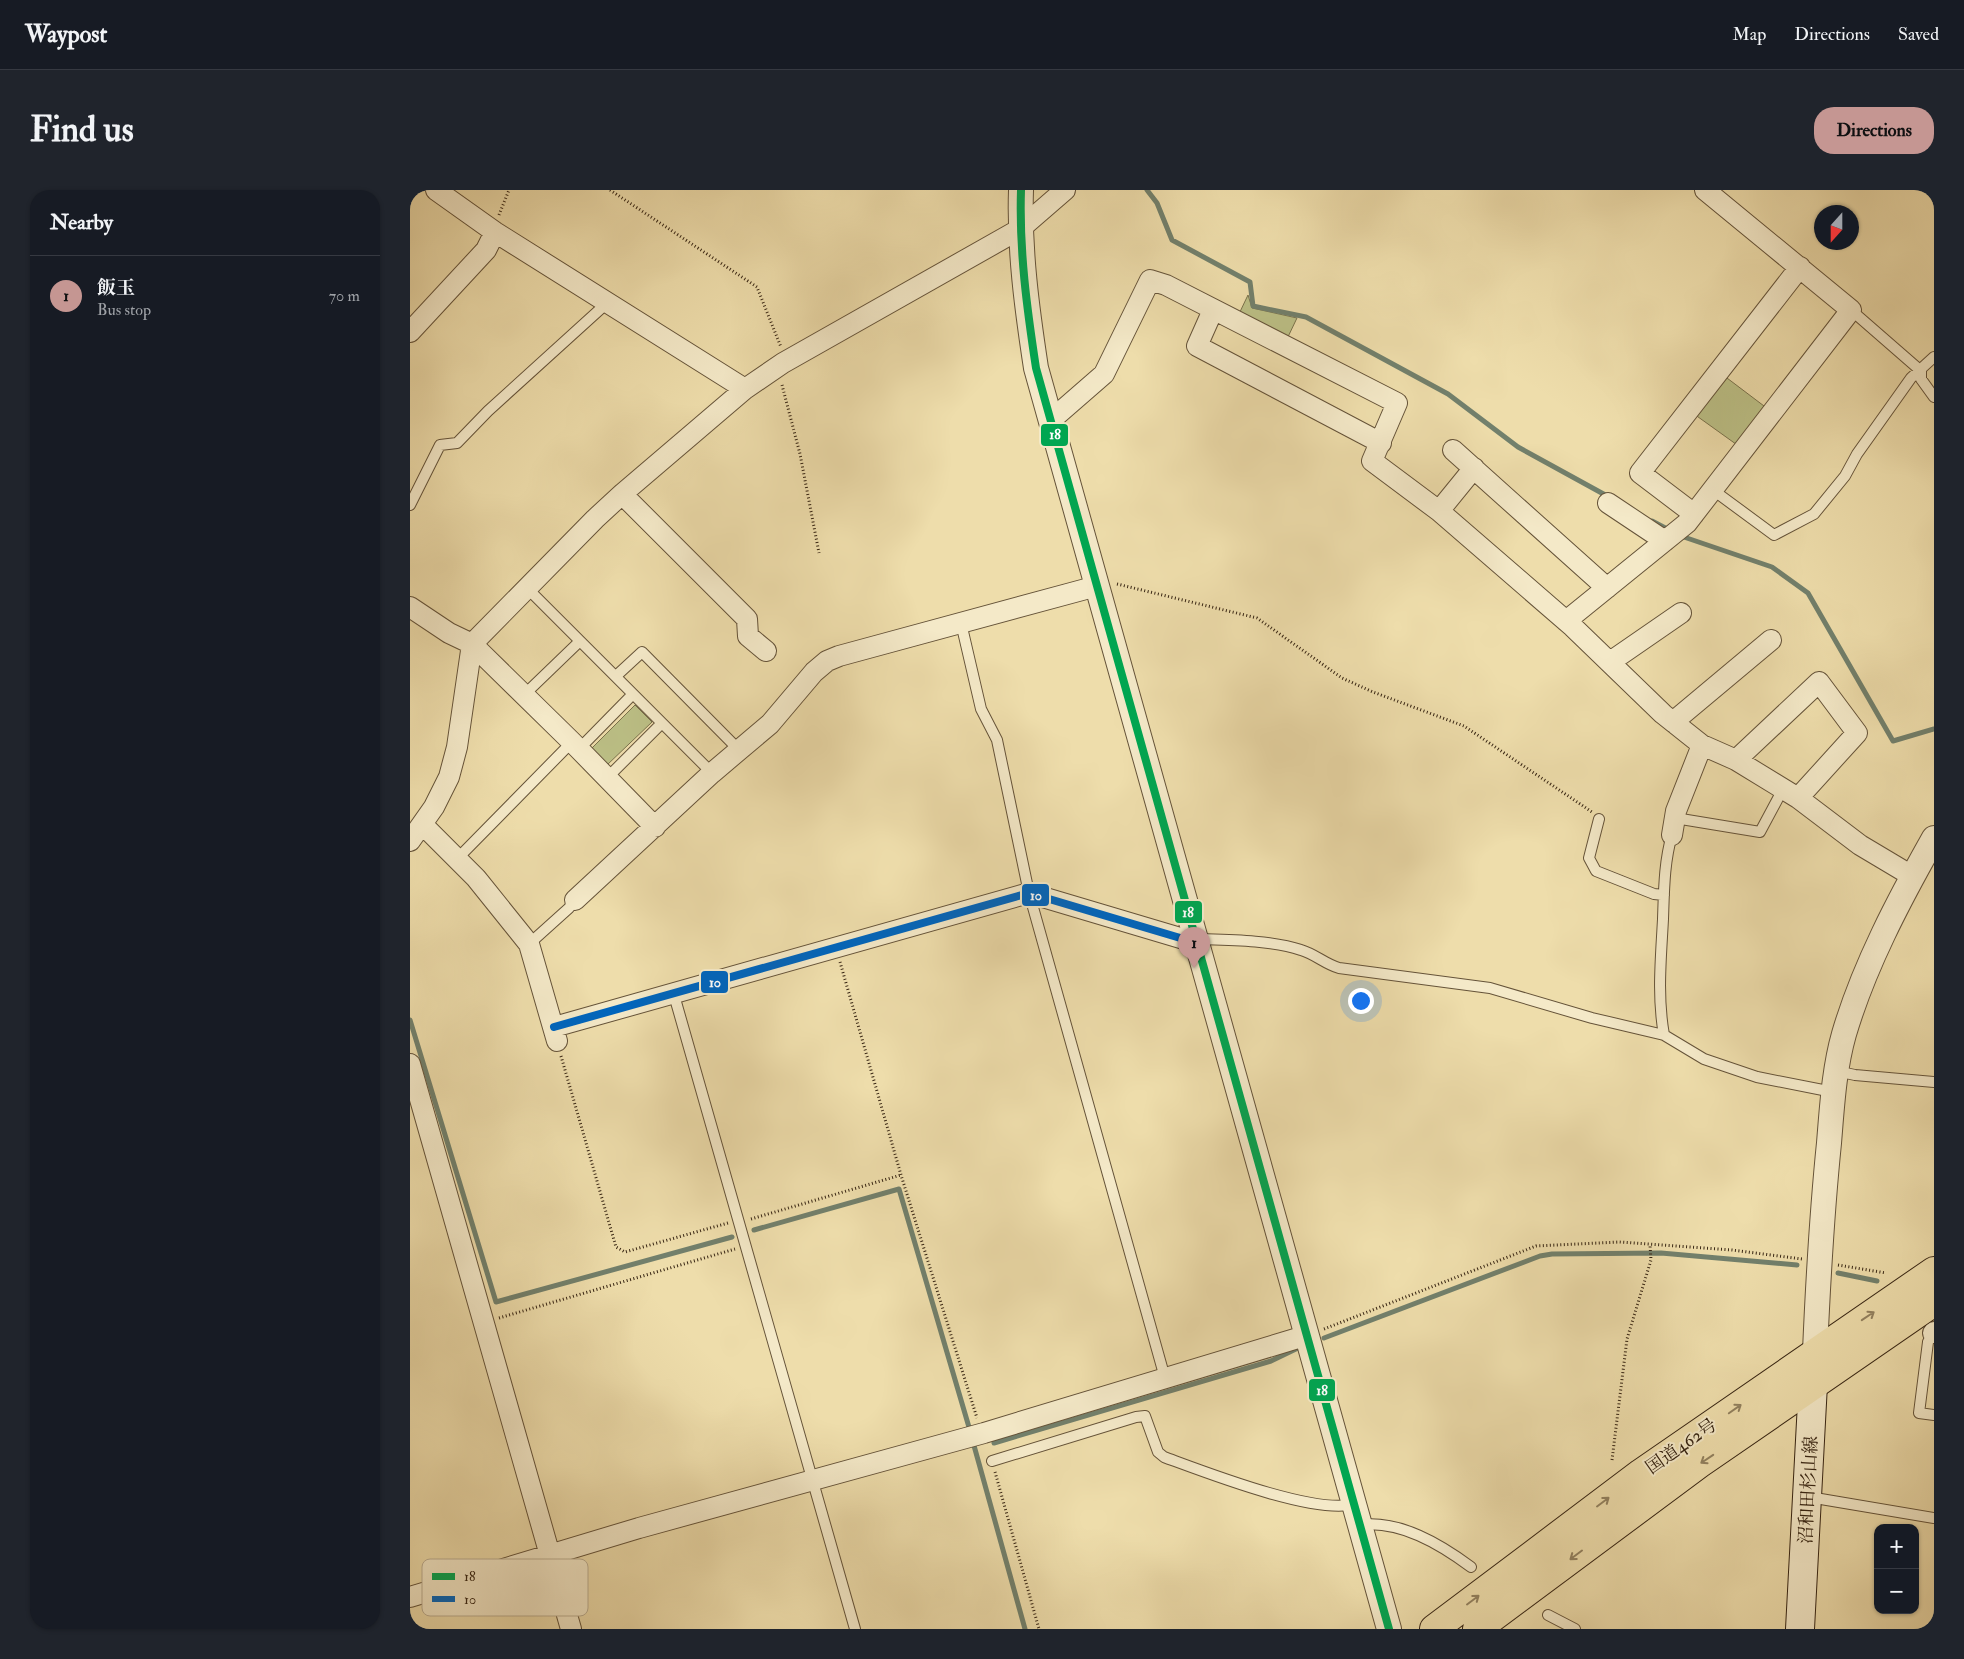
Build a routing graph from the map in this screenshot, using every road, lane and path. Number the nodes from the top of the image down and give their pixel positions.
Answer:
1 (436, 190) edge
2 (509, 190) edge
3 (610, 190) edge
4 (1021, 190) edge
5 (1065, 190) edge
6 (1718, 193) edge
7 (1020, 229) junction
8 (493, 231) junction
9 (1800, 267) junction
10 (607, 303) junction
11 (1213, 310) junction
12 (1851, 310) junction
13 (410, 332) edge
14 (1934, 357) edge
15 (781, 365) junction
16 (1920, 370) junction
17 (745, 389) junction
18 (1934, 397) edge
19 (1050, 421) junction
20 (1381, 443) junction
21 (1453, 450) dead end
22 (1474, 468) junction
23 (1713, 490) junction
24 (622, 494) junction
25 (1608, 503) dead end
26 (410, 505) edge
27 (1440, 511) junction
28 (1678, 530) junction
29 (819, 553) dead end
30 (1097, 586) junction
31 (527, 588) junction
32 (1607, 588) junction
33 (410, 608) edge
34 (1681, 613) dead end
35 (1566, 621) junction
36 (961, 623) junction
37 (1771, 640) dead end
38 (580, 641) junction
39 (472, 644) junction
40 (766, 652) dead end
41 (1610, 662) junction
42 (616, 676) junction
43 (525, 694) junction
44 (633, 694) junction
45 (1673, 722) junction
46 (662, 723) junction
47 (576, 745) junction
48 (1702, 745) junction
49 (740, 751) junction
50 (1736, 760) junction
51 (712, 773) junction
52 (607, 778) junction
53 (1790, 794) junction
54 (1599, 819) joint
55 (422, 824) junction
56 (1674, 826) junction
57 (655, 828) junction
58 (1934, 838) edge
59 (410, 841) edge
60 (458, 858) junction
61 (1912, 876) junction
62 (1029, 893) junction
63 (1664, 895) junction
64 (575, 900) joint
65 (1196, 939) junction
66 (529, 944) junction
67 (835, 948) junction
68 (674, 995) junction
69 (556, 1034) junction
70 (1664, 1035) junction
71 (410, 1064) edge
72 (1835, 1081) junction
73 (1934, 1082) edge
74 (901, 1175) junction
75 (738, 1220) junction
76 (1650, 1245) junction
77 (745, 1246) junction
78 (1819, 1262) junction
79 (1934, 1271) edge
80 (1886, 1273) dead end
81 (1934, 1302) edge
82 (484, 1322) junction
83 (1933, 1333) edge
84 (1308, 1335) junction
85 (1815, 1352) junction
86 (1165, 1378) junction
87 (1813, 1386) junction
88 (1934, 1415) edge
89 (984, 1434) junction
90 (1612, 1460) dead end
91 (992, 1461) joint
92 (814, 1482) junction
93 (1809, 1497) junction
94 (1357, 1514) junction
95 (1934, 1518) edge
96 (550, 1556) junction
97 (540, 1559) edge
98 (551, 1559) edge
99 (1471, 1568) dead end
100 (422, 1593) edge
101 (410, 1597) edge
102 (1548, 1615) dead end
103 (567, 1616) edge
104 (571, 1629) edge
105 (855, 1629) edge
106 (1040, 1629) edge
107 (1389, 1629) edge
108 (1434, 1629) edge
109 (1477, 1629) edge
110 (1576, 1629) edge
111 (1800, 1629) edge

1 - 8 street
2 - 8 path
3 - 15 path
4 - 7 street
5 - 7 street
6 - 9 street
7 - 15 street
7 - 19 street
8 - 10 street
8 - 13 street
9 - 12 street
9 - 28 street
10 - 17 street
10 - 26 lane
11 - 19 street
11 - 20 street
11 - 20 street
12 - 16 lane
12 - 23 street
14 - 16 lane
15 - 17 street
15 - 29 path
16 - 18 lane
16 - 23 lane
17 - 24 street
19 - 30 street
20 - 27 street
21 - 22 street
22 - 27 street
22 - 32 street
23 - 28 street
24 - 31 street
24 - 40 street
25 - 28 street
27 - 35 street
28 - 32 street
30 - 36 street
30 - 54 path
30 - 65 street
31 - 38 lane
31 - 39 street
32 - 35 street
33 - 39 street
34 - 41 street
35 - 41 street
36 - 49 street
36 - 62 lane
37 - 45 street
38 - 42 lane
38 - 43 lane
39 - 43 street
39 - 55 street
41 - 45 street
42 - 44 lane
42 - 49 lane
43 - 47 street
44 - 46 lane
44 - 47 lane
45 - 48 street
46 - 51 lane
46 - 52 lane
47 - 52 street
47 - 60 lane
48 - 50 street
48 - 56 street
49 - 51 street
50 - 53 street
50 - 53 street
51 - 57 street
52 - 57 street
53 - 56 lane
53 - 61 street
54 - 63 lane
55 - 59 street
55 - 60 street
56 - 63 lane
57 - 64 street
58 - 61 street
60 - 66 street
61 - 72 street
62 - 65 street
62 - 67 street
62 - 86 lane
63 - 70 lane
64 - 66 lane
65 - 70 lane
65 - 84 street
66 - 69 street
67 - 68 street
67 - 74 path
68 - 69 street
68 - 75 lane
69 - 75 path
70 - 72 lane
71 - 82 street
72 - 73 lane
72 - 78 street
74 - 75 path
74 - 89 path
75 - 77 lane
76 - 78 path
76 - 84 path
76 - 90 path
77 - 82 path
77 - 92 lane
78 - 80 path
78 - 85 street
85 -> 79 highway, 国道462号
81 - 87 highway, 国道462号
82 - 96 street
83 - 88 lane
84 - 86 street
84 - 94 street
85 - 87 main road, 沼和田杉山線
108 -> 85 highway, 国道462号
86 - 89 street
87 - 93 main road, 沼和田杉山線
87 -> 109 highway, 国道462号
89 - 92 street
91 - 94 lane
91 - 106 path
92 - 96 street
92 - 105 lane
93 - 95 lane
93 - 111 main road, 沼和田杉山線
94 - 99 lane
94 - 107 street
96 - 97 street
96 - 98 street
100 - 101 street
102 - 110 lane
103 - 104 street

